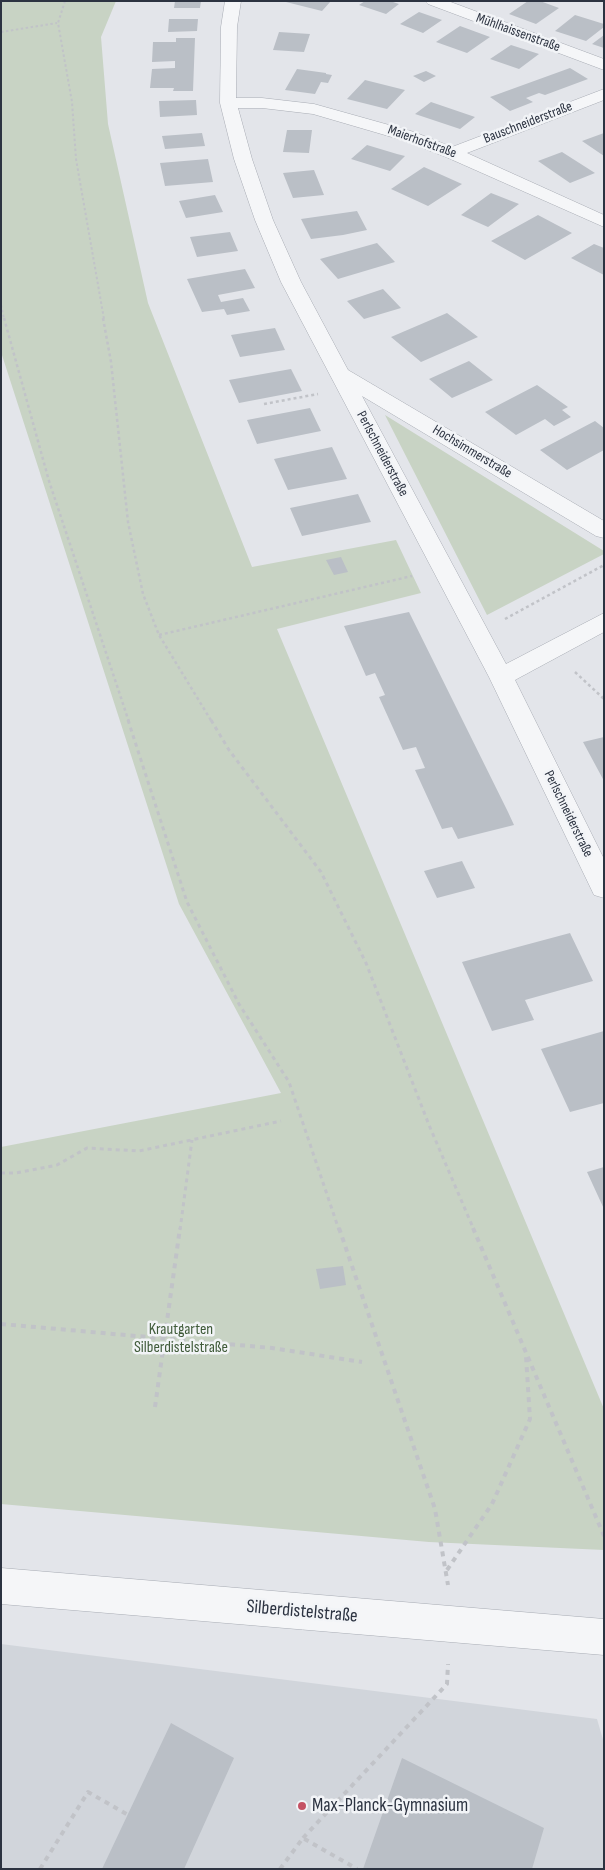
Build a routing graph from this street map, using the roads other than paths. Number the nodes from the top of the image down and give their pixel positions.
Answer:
1 (233, 1) edge
2 (433, 1) edge
3 (604, 65) edge
4 (604, 94) edge
5 (228, 103) junction
6 (452, 153) junction
7 (604, 222) edge
8 (344, 381) junction
9 (604, 531) edge
10 (604, 621) edge
11 (501, 677) junction
12 (604, 887) edge
13 (1, 1586) edge
14 (604, 1637) edge

1 - 5 street, Perlschneiderstraße
2 - 3 street, Mühlhaissenstraße
4 - 6 street, Bauschneiderstraße
5 - 6 street, Maierhofstraße
5 - 8 street, Perlschneiderstraße
6 - 7 street, Maierhofstraße
8 - 9 street, Hochsimmerstraße
8 - 11 street, Perlschneiderstraße
10 - 11 street
11 - 12 street, Perlschneiderstraße
13 - 14 street, Silberdistelstraße

